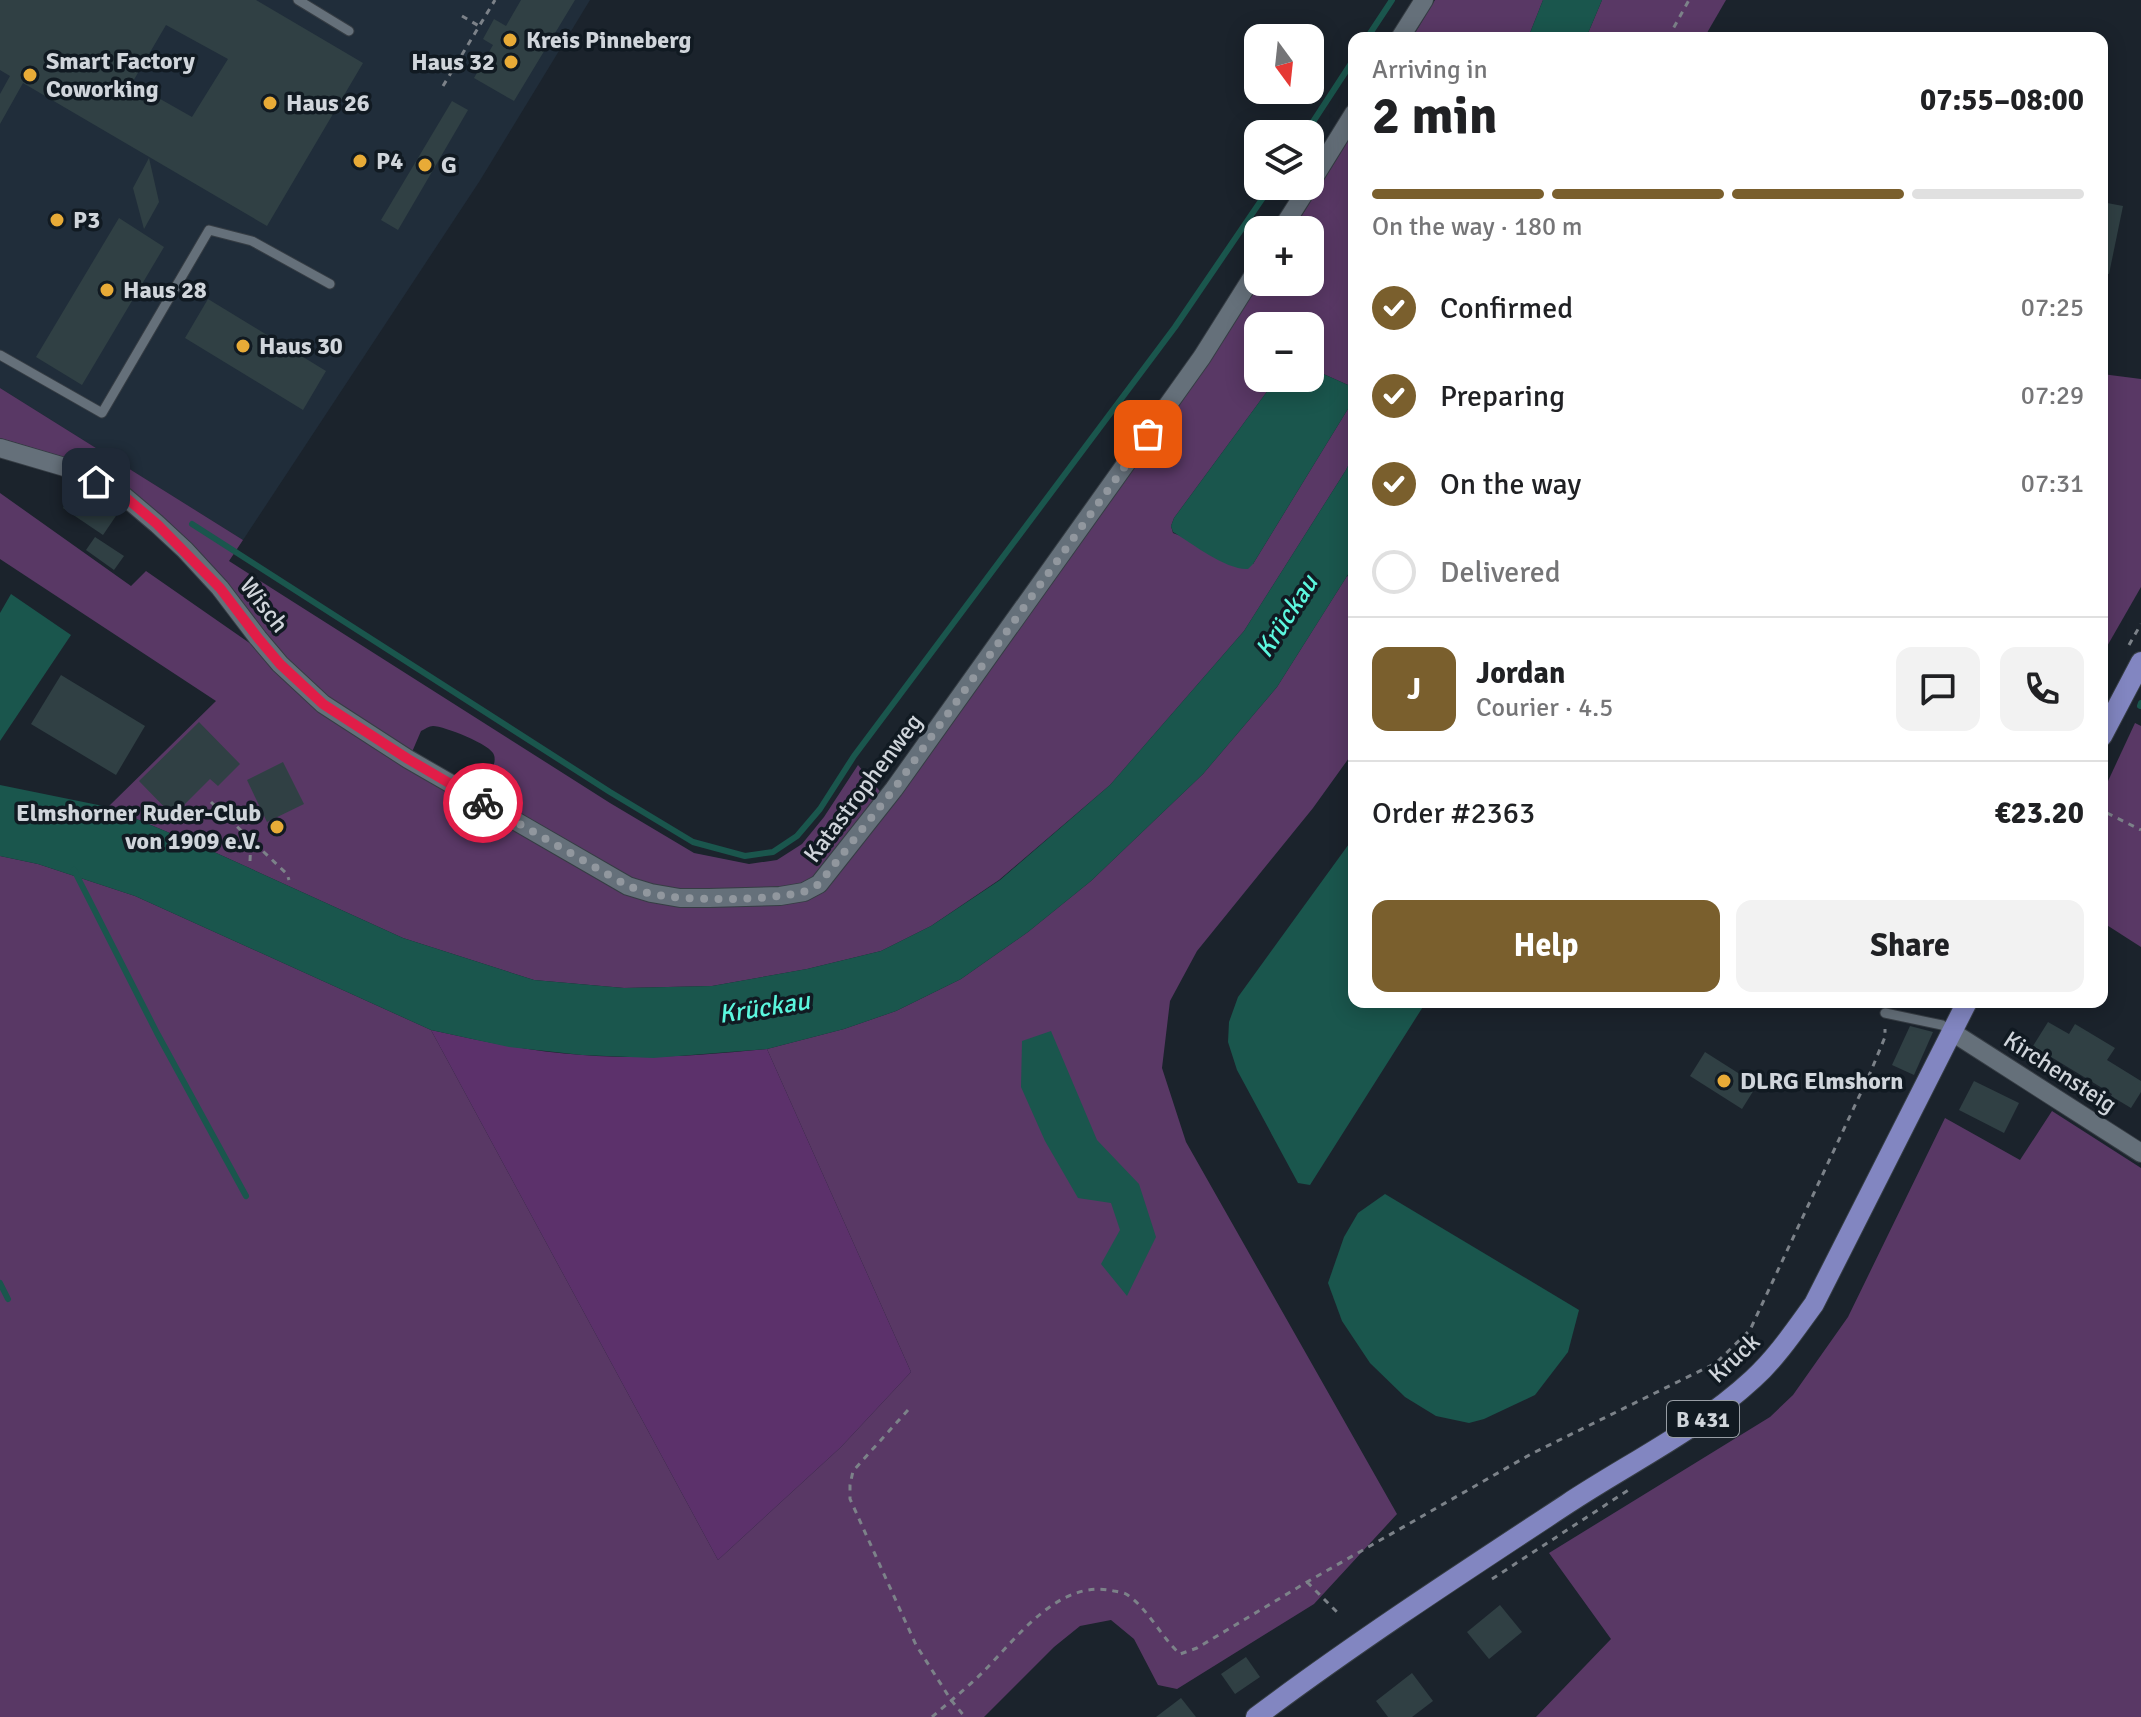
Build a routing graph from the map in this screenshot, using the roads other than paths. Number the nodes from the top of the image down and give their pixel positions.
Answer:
1 (298, 0) edge
2 (1424, 0) edge
3 (349, 31) dead end
4 (1404, 32) edge
5 (1348, 123) edge
6 (1324, 161) edge
7 (330, 284) dead end
8 (1244, 290) edge
9 (0, 355) edge
10 (0, 448) edge
11 (2141, 662) edge
12 (323, 704) joint
13 (2108, 725) edge
14 (1964, 1008) edge
15 (1885, 1013) road end
16 (1952, 1032) junction
17 (2141, 1153) edge
18 (1256, 1717) edge

1 - 3 lane
2 - 4 street
5 - 6 street
7 - 9 lane
8 - 12 street, Katastrophenweg
10 - 12 street, Wisch
11 - 13 main road
14 - 16 main road, Kruck / B 431
15 - 16 lane
16 - 17 street, Kirchensteig
16 - 18 main road, Kruck / B 431

